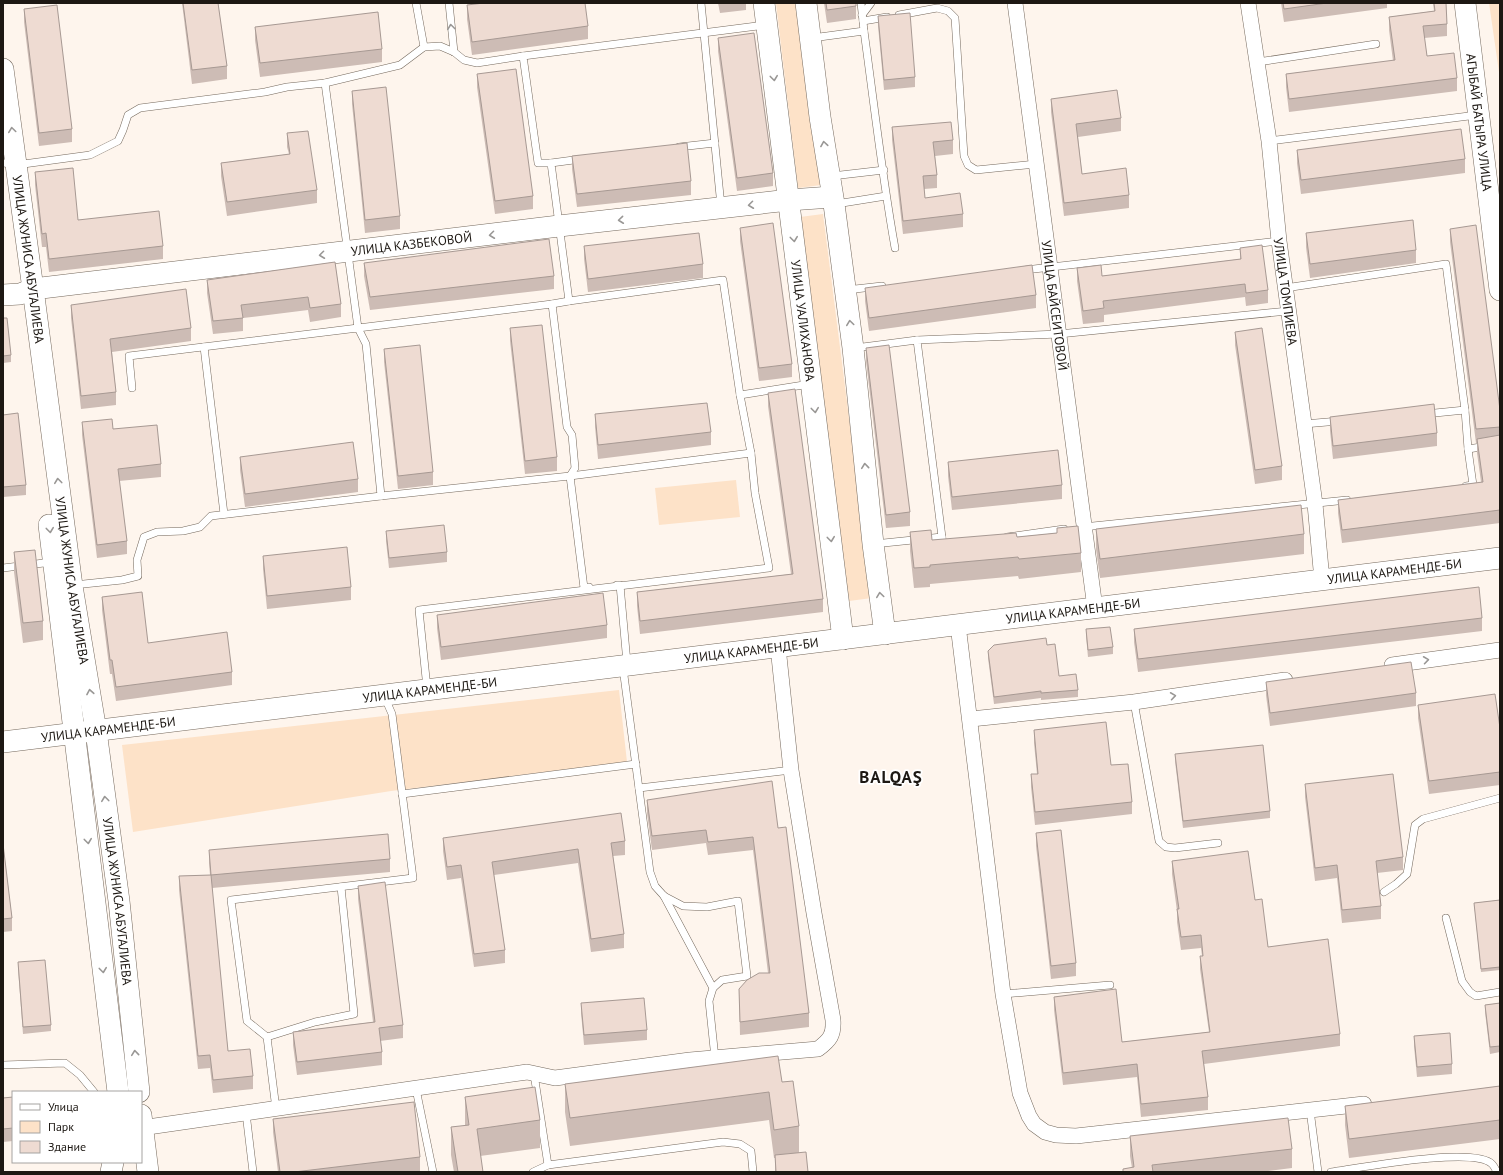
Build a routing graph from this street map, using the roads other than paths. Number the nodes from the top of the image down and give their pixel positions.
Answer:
1 (416, 3) edge
2 (449, 3) edge
3 (701, 3) edge
4 (764, 3) edge
5 (806, 3) edge
6 (861, 3) edge
7 (871, 3) edge
8 (1015, 3) edge
9 (1248, 3) edge
10 (1466, 3) edge
11 (862, 18) junction
12 (767, 24) junction
13 (864, 31) junction
14 (704, 32) junction
15 (810, 38) junction
16 (1376, 44) dead end
17 (424, 47) junction
18 (454, 52) junction
19 (524, 56) junction
20 (1258, 62) junction
21 (3, 69) edge
22 (325, 83) junction
23 (1478, 114) junction
24 (1269, 141) junction
25 (715, 143) junction
26 (668, 149) edge
27 (590, 158) edge
28 (8, 162) edge
29 (551, 163) junction
30 (1036, 164) junction
31 (884, 170) junction
32 (830, 176) junction
33 (886, 196) junction
34 (789, 200) junction
35 (833, 200) junction
36 (722, 208) junction
37 (560, 226) junction
38 (1279, 241) junction
39 (895, 248) dead end
40 (348, 252) junction
41 (1049, 267) junction
42 (1018, 271) edge
43 (892, 285) edge
44 (1285, 288) junction
45 (845, 290) junction
46 (1500, 290) edge
47 (19, 293) edge
48 (569, 301) junction
49 (552, 304) junction
50 (1288, 311) junction
51 (358, 328) junction
52 (1059, 334) junction
53 (917, 340) junction
54 (204, 347) junction
55 (853, 348) junction
56 (812, 383) junction
57 (132, 388) dead end
58 (740, 395) junction
59 (1465, 410) junction
60 (1419, 414) edge
61 (1350, 420) edge
62 (1304, 424) junction
63 (1500, 444) edge
64 (1468, 449) junction
65 (750, 454) junction
66 (570, 476) junction
67 (1457, 487) edge
68 (382, 496) junction
69 (1354, 499) edge
70 (1314, 504) junction
71 (224, 514) junction
72 (1080, 527) junction
73 (1068, 528) edge
74 (942, 537) junction
75 (998, 538) edge
76 (873, 544) junction
77 (950, 544) edge
78 (1500, 558) edge
79 (54, 562) junction
80 (3, 568) edge
81 (1322, 580) junction
82 (620, 585) junction
83 (72, 586) junction
84 (1095, 608) junction
85 (958, 624) junction
86 (885, 634) junction
87 (843, 639) junction
88 (778, 647) junction
89 (1500, 650) edge
90 (625, 666) junction
91 (1375, 668) edge
92 (1298, 679) edge
93 (427, 690) junction
94 (384, 696) junction
95 (1134, 702) junction
96 (971, 719) junction
97 (96, 730) junction
98 (75, 733) junction
99 (3, 742) edge
100 (636, 764) junction
101 (792, 770) junction
102 (639, 788) junction
103 (402, 794) junction
104 (1500, 798) edge
105 (1218, 843) dead end
106 (341, 887) junction
107 (1384, 892) dead end
108 (664, 896) junction
109 (1446, 918) dead end
110 (1110, 985) dead end
111 (712, 988) junction
112 (1500, 992) edge
113 (1003, 994) junction
114 (267, 1037) junction
115 (715, 1058) junction
116 (3, 1065) edge
117 (534, 1074) junction
118 (416, 1088) junction
119 (93, 1091) edge
120 (118, 1091) edge
121 (139, 1091) edge
122 (1382, 1102) edge
123 (276, 1109) junction
124 (1310, 1110) junction
125 (246, 1113) junction
126 (142, 1124) edge
127 (142, 1131) edge
128 (548, 1165) junction
129 (148, 1172) edge
130 (253, 1172) edge
131 (433, 1172) edge
132 (533, 1172) edge
133 (753, 1172) edge
134 (1318, 1172) edge
135 (1331, 1172) edge
136 (1497, 1172) edge

1 - 17 lane
18 -> 2 lane
3 - 14 lane
4 - 12 main road, УЛИЦА УАЛИХАНОВА
5 - 15 main road
6 - 11 lane
7 - 11 lane
8 - 30 street, УЛИЦА БАЙСЕИТОВОЙ
9 - 20 street, УЛИЦА ТОМПИЕВА
10 - 23 main road, АГЫБАЙ БАТЫРА УЛИЦА
11 - 13 lane
11 - 30 lane
12 - 14 lane
12 -> 34 main road, УЛИЦА УАЛИХАНОВА
13 - 15 lane
13 - 31 lane
14 - 19 lane
14 - 25 lane
32 -> 15 main road
16 - 20 lane
17 - 18 lane
17 - 22 lane
18 - 19 lane
19 - 29 lane
20 - 24 street, УЛИЦА ТОМПИЕВА
28 -> 21 main road, УЛИЦА ЖУНИСА АБУГАЛИЕВА
22 - 28 lane
22 - 40 lane
23 - 24 lane
23 - 46 main road, АГЫБАЙ БАТЫРА УЛИЦА
24 - 38 street, УЛИЦА ТОМПИЕВА
25 - 26 lane
25 - 36 lane
27 - 29 lane
28 - 47 main road, УЛИЦА ЖУНИСА АБУГАЛИЕВА
29 - 37 lane
30 - 41 street, УЛИЦА БАЙСЕИТОВОЙ
31 - 32 lane
31 - 33 lane
32 - 35 main road
33 - 35 lane
33 - 39 lane
34 - 35 main road, УЛИЦА КАЗБЕКОВОЙ
34 -> 36 main road, УЛИЦА КАЗБЕКОВОЙ
34 -> 56 main road, УЛИЦА УАЛИХАНОВА
35 - 45 main road
36 -> 37 main road, УЛИЦА КАЗБЕКОВОЙ
37 -> 40 main road, УЛИЦА КАЗБЕКОВОЙ
37 - 48 lane
38 - 41 lane
38 - 44 street, УЛИЦА ТОМПИЕВА
40 -> 47 main road, УЛИЦА КАЗБЕКОВОЙ
40 - 51 lane
41 - 42 lane
41 - 52 street, УЛИЦА БАЙСЕИТОВОЙ
43 - 45 lane
44 - 50 street, УЛИЦА ТОМПИЕВА
44 - 59 lane
55 -> 45 main road
47 -> 79 main road, УЛИЦА ЖУНИСА АБУГАЛИЕВА
83 -> 47 main road, УЛИЦА ЖУНИСА АБУГАЛИЕВА
48 - 49 lane
48 - 58 lane
49 - 51 lane
49 - 66 lane
50 - 52 lane
50 - 62 street, УЛИЦА ТОМПИЕВА
51 - 54 lane
51 - 68 lane
52 - 53 lane
52 - 72 street, УЛИЦА БАЙСЕИТОВОЙ
53 - 55 lane
53 - 74 lane
54 - 57 lane
54 - 71 lane
76 -> 55 main road
56 - 58 lane
56 -> 87 main road, УЛИЦА УАЛИХАНОВА
58 - 65 lane
59 - 60 lane
59 - 64 lane
61 - 62 lane
62 - 70 street, УЛИЦА ТОМПИЕВА
63 - 64 lane
64 - 67 lane
65 - 66 lane
65 - 82 lane
66 - 68 lane
66 - 82 lane
68 - 71 lane
69 - 70 lane
70 - 72 lane
70 - 81 street, УЛИЦА ТОМПИЕВА
71 - 83 lane
72 - 84 street, УЛИЦА БАЙСЕИТОВОЙ
73 - 75 lane
74 - 76 lane
74 - 77 lane
86 -> 76 main road
78 - 81 main road, УЛИЦА КАРАМЕНДЕ-БИ
79 - 80 lane
79 - 98 main road, УЛИЦА ЖУНИСА АБУГАЛИЕВА
81 - 84 main road, УЛИЦА КАРАМЕНДЕ-БИ
82 - 90 lane
82 - 93 lane
97 -> 83 main road, УЛИЦА ЖУНИСА АБУГАЛИЕВА
84 - 85 main road, УЛИЦА КАРАМЕНДЕ-БИ
85 - 86 main road, УЛИЦА КАРАМЕНДЕ-БИ
85 - 96 street
86 - 87 main road, УЛИЦА КАРАМЕНДЕ-БИ
87 - 88 main road, УЛИЦА КАРАМЕНДЕ-БИ
88 - 90 main road, УЛИЦА КАРАМЕНДЕ-БИ
88 - 101 street
91 -> 89 street
90 - 93 main road, УЛИЦА КАРАМЕНДЕ-БИ
90 - 100 lane
95 -> 92 street
93 - 94 main road, УЛИЦА КАРАМЕНДЕ-БИ
94 - 97 main road, УЛИЦА КАРАМЕНДЕ-БИ
94 - 103 lane
95 - 96 street
95 - 105 lane
96 - 113 street
97 - 98 main road, УЛИЦА КАРАМЕНДЕ-БИ
121 -> 97 main road, УЛИЦА ЖУНИСА АБУГАЛИЕВА
98 - 99 main road, УЛИЦА КАРАМЕНДЕ-БИ
98 -> 120 main road, УЛИЦА ЖУНИСА АБУГАЛИЕВА
100 - 102 lane
100 - 103 lane
101 - 102 lane
101 - 115 street
102 - 108 lane
103 - 106 lane
104 - 107 lane
106 - 114 lane
106 - 114 lane
108 - 111 lane
108 - 111 lane
109 - 112 lane
110 - 113 lane
111 - 115 lane
113 - 124 street
114 - 123 lane
115 - 117 street
116 - 119 lane
117 - 118 street
117 - 128 lane
118 - 123 street
118 - 131 lane
122 - 124 street
123 - 125 street
124 - 134 lane
125 - 126 street
125 - 130 lane
127 - 129 main road
128 - 132 lane
128 - 133 lane
135 - 136 lane

